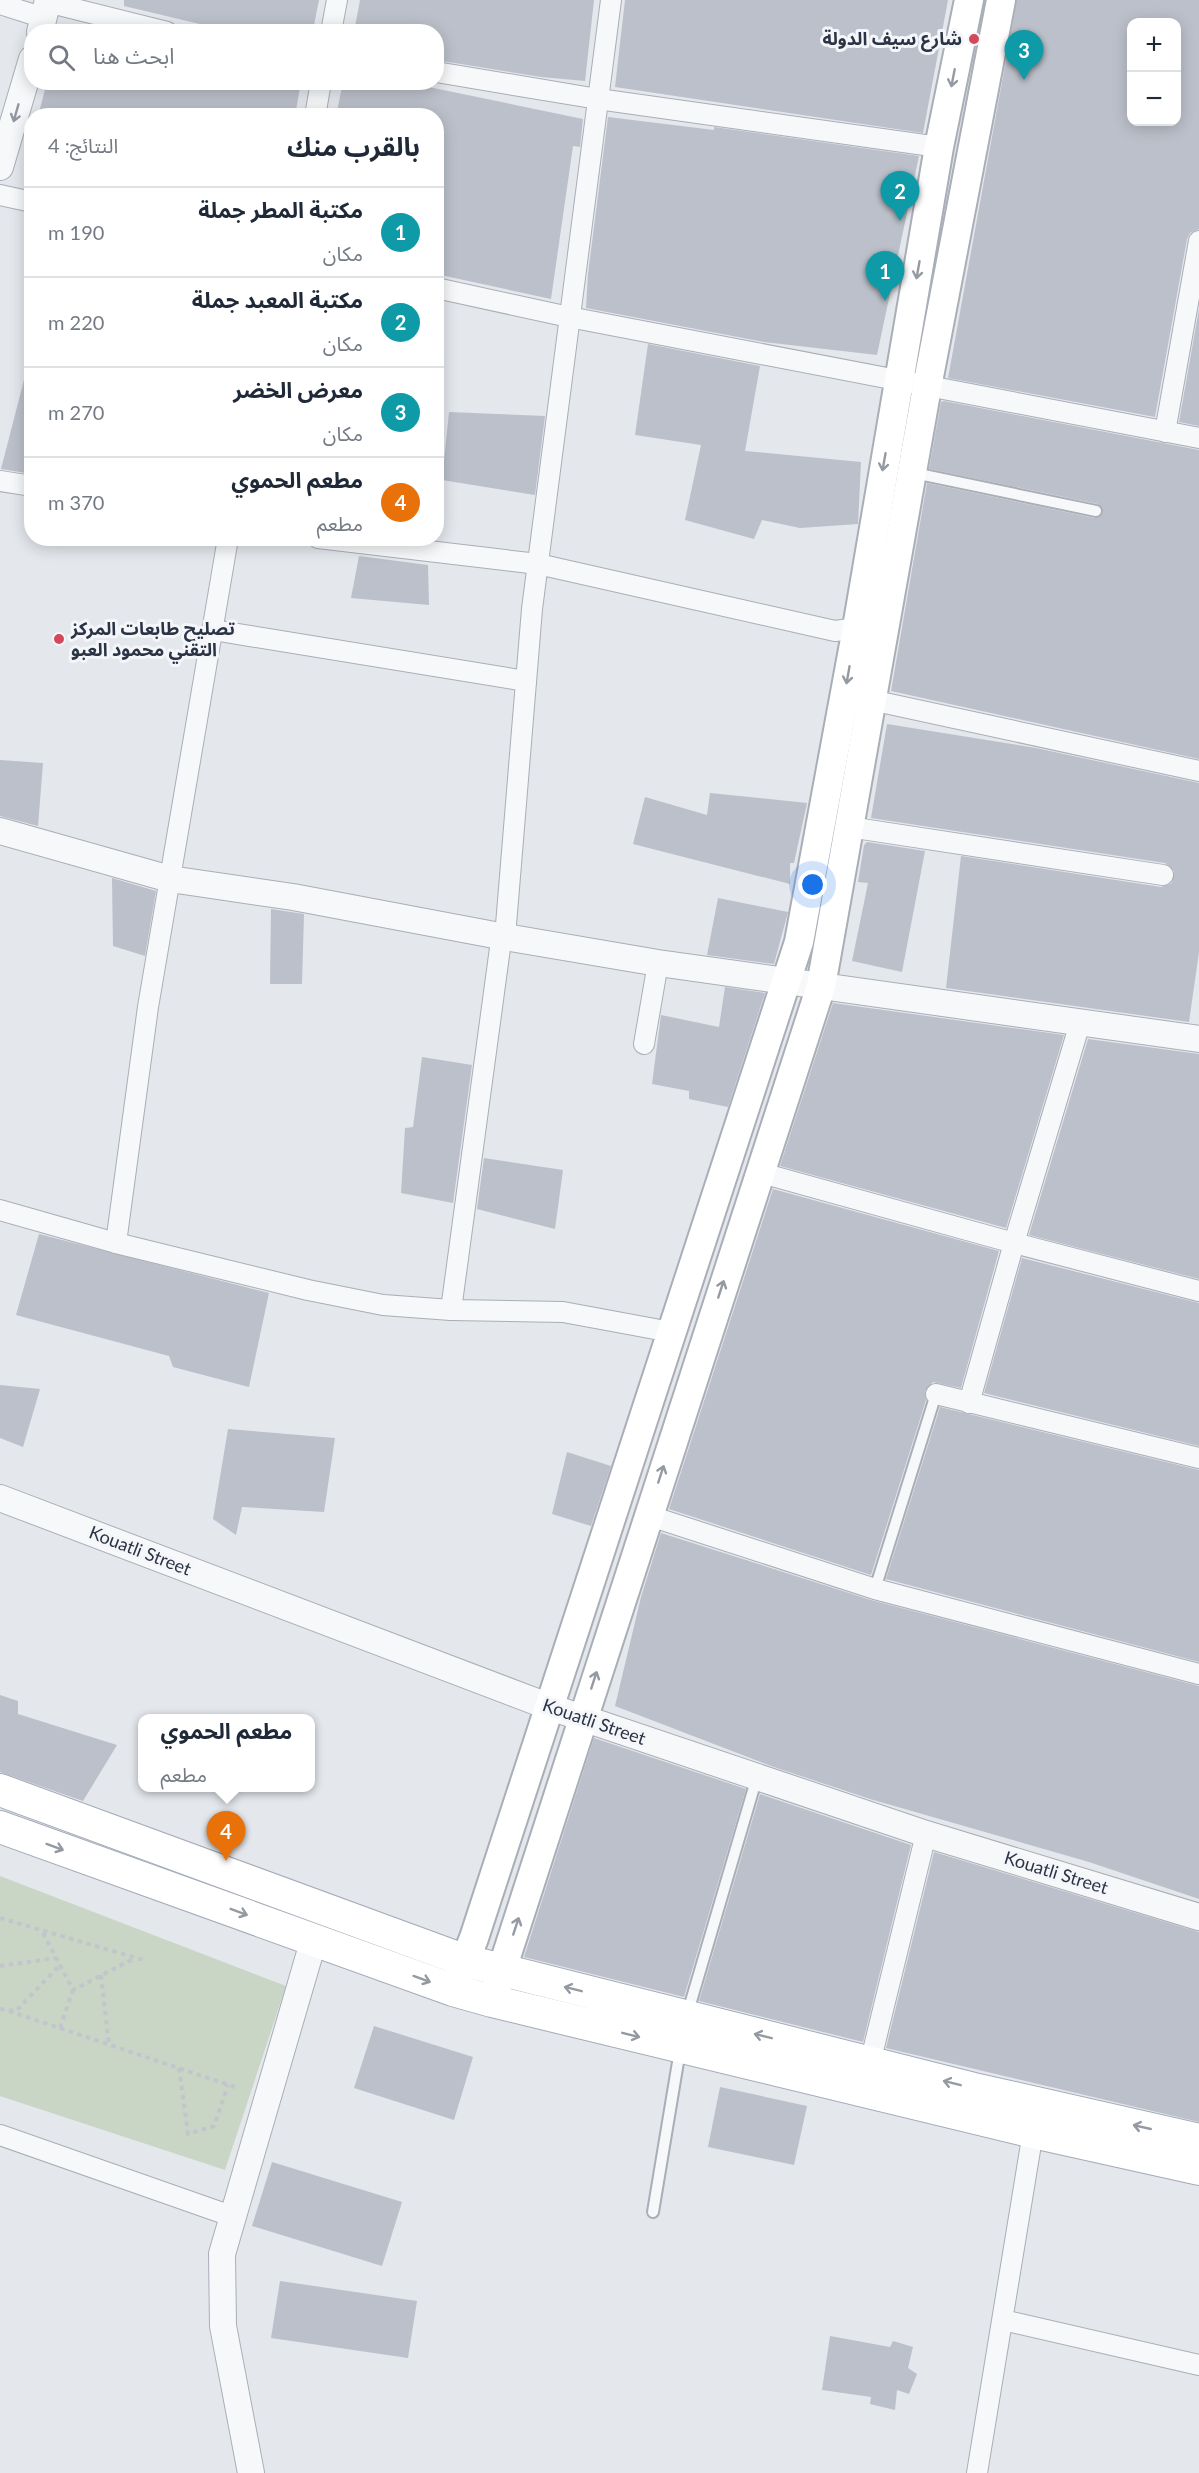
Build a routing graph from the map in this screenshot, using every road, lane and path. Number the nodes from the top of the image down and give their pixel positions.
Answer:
1 (337, 0) edge
2 (612, 0) edge
3 (969, 0) edge
4 (1002, 0) edge
5 (0, 4) edge
6 (44, 13) edge
7 (115, 24) edge
8 (332, 24) edge
9 (444, 73) edge
10 (24, 86) edge
11 (320, 90) edge
12 (598, 99) junction
13 (316, 108) edge
14 (939, 147) junction
15 (0, 167) edge
16 (0, 195) edge
17 (24, 200) edge
18 (1199, 241) edge
19 (444, 290) edge
20 (569, 317) junction
21 (898, 381) junction
22 (927, 387) junction
23 (1165, 432) junction
24 (1199, 438) edge
25 (911, 472) junction
26 (0, 481) edge
27 (24, 485) edge
28 (1096, 511) dead end
29 (227, 546) edge
30 (386, 546) edge
31 (538, 564) junction
32 (857, 628) junction
33 (213, 630) junction
34 (526, 681) junction
35 (872, 700) junction
36 (1199, 771) edge
37 (849, 827) junction
38 (0, 831) edge
39 (1163, 874) dead end
40 (170, 879) junction
41 (505, 937) junction
42 (658, 963) junction
43 (789, 980) junction
44 (821, 986) junction
45 (1080, 1023) junction
46 (1198, 1034) edge
47 (644, 1044) dead end
48 (759, 1172) junction
49 (0, 1209) edge
50 (116, 1243) junction
51 (1014, 1243) junction
52 (1199, 1291) edge
53 (451, 1310) junction
54 (671, 1332) junction
55 (936, 1394) joint
56 (969, 1403) junction
57 (1199, 1458) edge
58 (0, 1498) edge
59 (647, 1515) junction
60 (875, 1589) junction
61 (1199, 1674) edge
62 (550, 1707) junction
63 (582, 1717) junction
64 (757, 1777) junction
65 (0, 1790) edge
66 (0, 1827) edge
67 (926, 1834) junction
68 (1199, 1917) edge
69 (0, 1918) edge
70 (43, 1932) junction
71 (314, 1939) junction
72 (56, 1958) junction
73 (136, 1958) junction
74 (147, 1961) dead end
75 (466, 1961) junction
76 (60, 1965) junction
77 (0, 1966) edge
78 (501, 1971) junction
79 (101, 1975) junction
80 (73, 1990) junction
81 (453, 1990) junction
82 (492, 2001) junction
83 (0, 2009) edge
84 (9, 2011) junction
85 (60, 2028) junction
86 (683, 2032) junction
87 (109, 2045) junction
88 (870, 2063) junction
89 (179, 2068) junction
90 (228, 2085) junction
91 (238, 2088) dead end
92 (1033, 2132) junction
93 (0, 2135) edge
94 (1199, 2140) edge
95 (1199, 2169) edge
96 (653, 2212) dead end
97 (231, 2216) junction
98 (1003, 2320) junction
99 (1199, 2365) edge
100 (251, 2473) edge
101 (977, 2473) edge

1 - 8 street
2 - 12 street
3 -> 14 main road
4 - 22 main road
5 - 6 street
6 - 7 street
9 - 12 street
10 -> 15 street
11 - 13 street
12 - 14 street
12 - 20 street
14 -> 21 main road
16 - 17 street
18 - 23 street
19 - 20 street
20 - 21 street
20 - 31 street
21 - 22 street
21 -> 32 main road
22 - 23 street
22 - 25 main road
23 - 24 street
25 - 28 lane
25 - 35 main road
26 - 27 street
29 - 33 street
30 - 31 street
31 - 32 street
31 - 34 street
32 -> 43 main road
33 - 34 street
33 - 40 street
34 - 41 street
35 - 36 street
35 - 37 main road
37 - 39 street
37 - 44 main road
38 - 40 street
40 - 41 street
40 - 50 street
41 - 42 street
41 - 53 street
42 - 43 street
42 - 47 street
43 - 44 street
43 - 54 main road
44 - 45 street
44 - 48 main road
45 - 46 street
45 - 51 street
48 - 51 street
59 -> 48 main road
49 - 50 street
50 - 53 street
51 - 52 street
51 - 56 street
53 - 54 street
54 - 62 main road
55 - 56 street
55 - 60 lane
56 - 57 street
58 - 62 street, Kouatli Street
59 - 60 street
63 -> 59 main road
60 - 61 street
62 - 63 street, Kouatli Street
62 - 75 main road
63 - 64 street, Kouatli Street
78 -> 63 main road
64 - 67 street, Kouatli Street
64 - 86 lane
65 - 75 main road
66 -> 71 main road
67 - 68 street, Kouatli Street
67 - 88 street
69 - 70 path
70 - 72 path
70 - 73 path
71 -> 81 main road
71 - 97 street
72 - 76 path
72 - 77 path
73 - 74 path
73 - 79 path
75 - 78 main road
75 - 81 main road
76 - 80 path
76 - 84 path
78 - 82 main road
86 -> 78 main road
79 - 80 path
79 - 87 path
80 - 85 path
81 - 82 main road
82 -> 86 main road
83 - 84 path
84 - 85 path
85 - 87 path
88 -> 86 main road
86 - 92 main road
86 - 96 lane
87 - 89 path
94 -> 88 main road
89 - 90 path
89 - 90 path
90 - 91 path
92 - 95 main road
92 - 98 street
93 - 97 street
97 - 100 street
98 - 99 street
98 - 101 street

